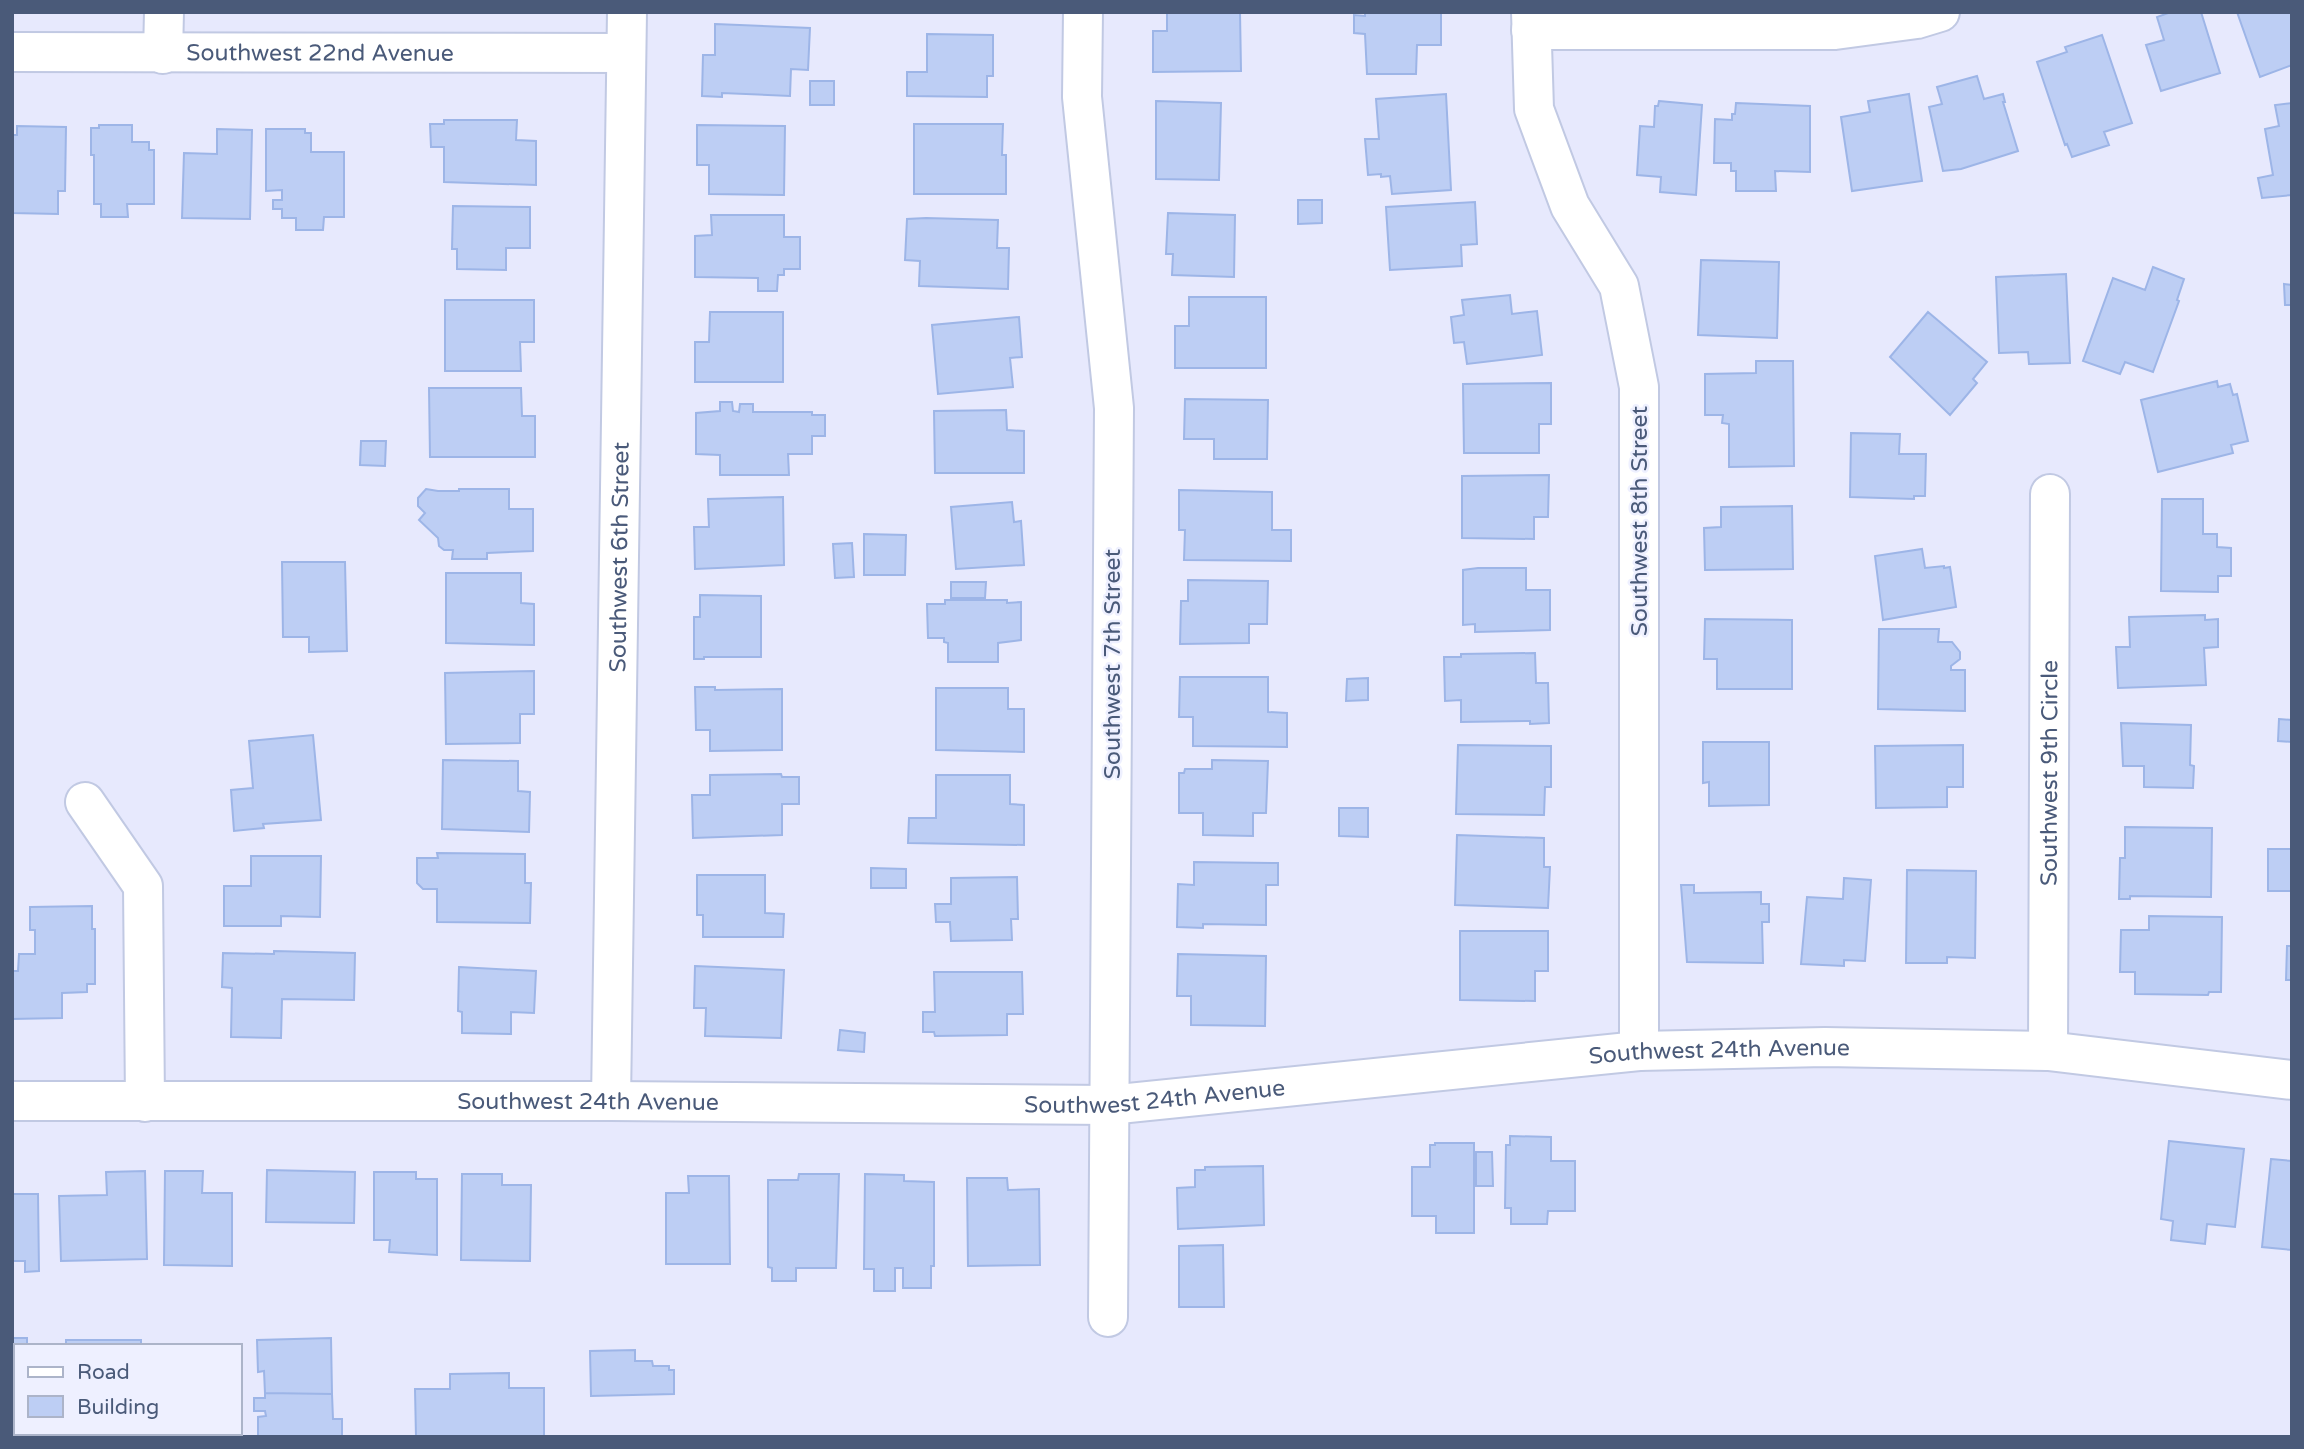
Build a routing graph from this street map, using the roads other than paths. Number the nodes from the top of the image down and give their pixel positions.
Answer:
1 (164, 12) edge
2 (627, 12) edge
3 (1083, 12) edge
4 (1940, 12) edge
5 (1531, 21) edge
6 (12, 52) edge
7 (626, 53) junction
8 (163, 54) junction
9 (2050, 494) dead end
10 (85, 802) dead end
11 (1639, 1051) junction
12 (2048, 1051) junction
13 (2292, 1080) edge
14 (12, 1101) edge
15 (611, 1101) junction
16 (145, 1102) junction
17 (1110, 1105) junction
18 (1108, 1317) dead end

1 - 8 street
2 - 7 street, Southwest 6th Street
3 - 17 street, Southwest 7th Street
4 - 5 street
5 - 11 street, Southwest 8th Street
6 - 8 street, Southwest 22nd Avenue
7 - 8 street, Southwest 22nd Avenue
7 - 15 street, Southwest 6th Street
9 - 12 street, Southwest 9th Circle
10 - 16 street
11 - 12 street, Southwest 24th Avenue
11 - 17 street, Southwest 24th Avenue
12 - 13 street, Southwest 24th Avenue
14 - 16 street, Southwest 24th Avenue
15 - 16 street, Southwest 24th Avenue
15 - 17 street, Southwest 24th Avenue
17 - 18 street, Southwest 7th Street

